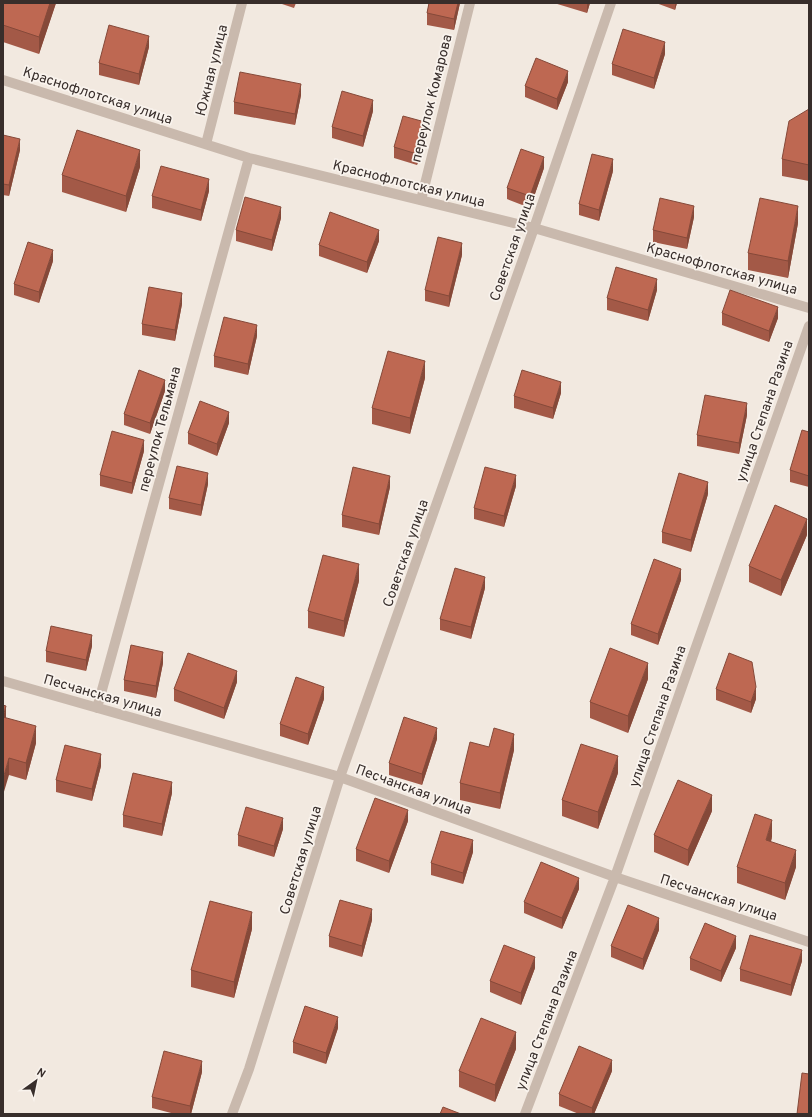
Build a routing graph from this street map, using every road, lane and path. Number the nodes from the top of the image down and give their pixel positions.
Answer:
1 (242, 3) edge
2 (470, 3) edge
3 (611, 3) edge
4 (3, 80) edge
5 (206, 144) junction
6 (249, 158) junction
7 (421, 200) junction
8 (534, 228) junction
9 (809, 308) edge
10 (809, 326) edge
11 (3, 681) edge
12 (97, 708) junction
13 (340, 777) junction
14 (615, 877) junction
15 (809, 942) edge
16 (232, 1114) edge
17 (525, 1114) edge

1 - 5 street, Южная улица
2 - 7 street, переулок Комарова
3 - 8 street, Советская улица
4 - 5 street, Краснофлотская улица
5 - 6 street, Краснофлотская улица
6 - 7 street, Краснофлотская улица
6 - 12 street, переулок Тельмана
7 - 8 street, Краснофлотская улица
8 - 9 street, Краснофлотская улица
8 - 13 street, Советская улица
10 - 14 street, улица Степана Разина
11 - 12 street, Песчанская улица
12 - 13 street, Песчанская улица
13 - 14 street, Песчанская улица
13 - 16 street, Советская улица
14 - 15 street, Песчанская улица
14 - 17 street, улица Степана Разина

